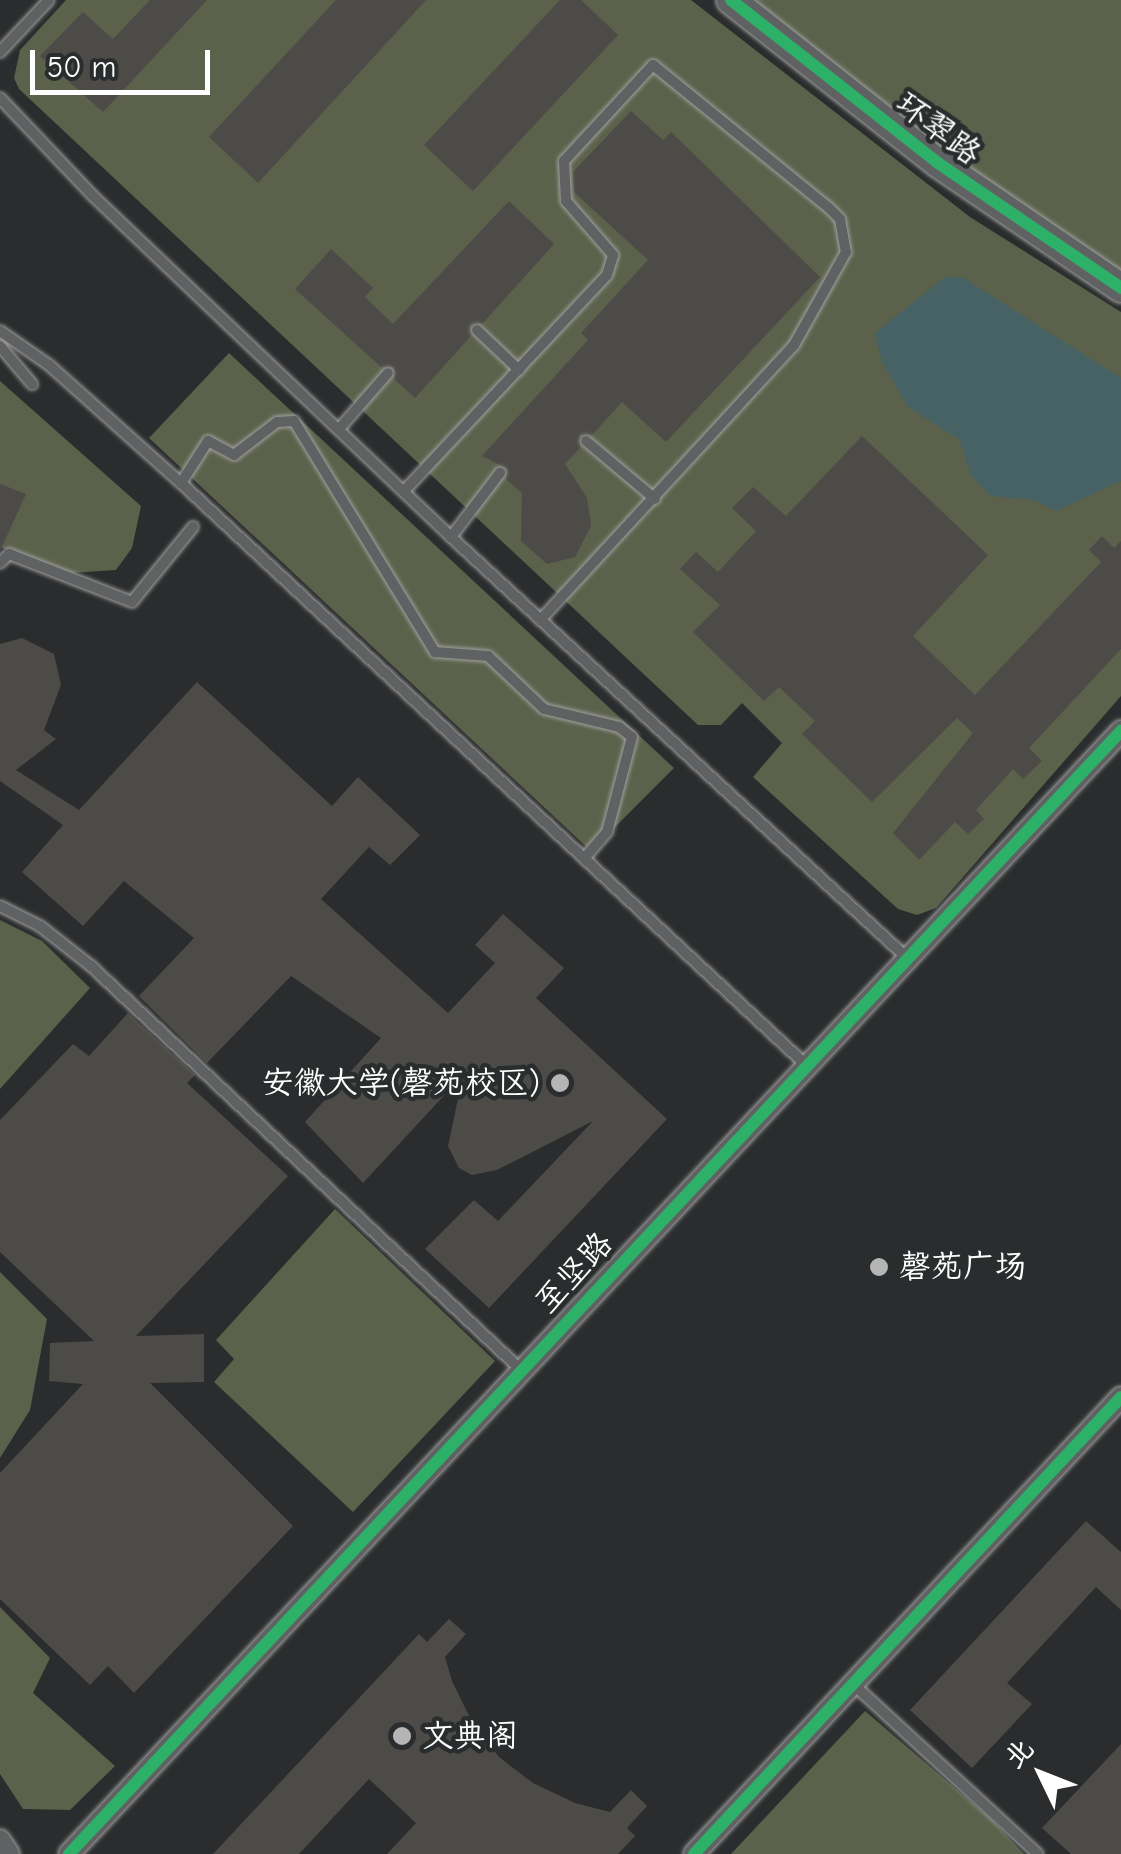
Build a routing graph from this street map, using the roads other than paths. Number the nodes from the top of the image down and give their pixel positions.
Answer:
1 (49, 0) edge
2 (731, 0) edge
3 (0, 52) edge
4 (0, 98) edge
5 (1121, 288) edge
6 (0, 330) edge
7 (477, 330) dead end
8 (0, 346) edge
9 (519, 370) junction
10 (388, 373) dead end
11 (32, 384) dead end
12 (339, 429) junction
13 (586, 441) dead end
14 (500, 473) dead end
15 (181, 483) junction
16 (404, 490) junction
17 (655, 499) junction
18 (193, 528) dead end
19 (451, 537) junction
20 (0, 564) edge
21 (540, 620) junction
22 (1121, 730) edge
23 (585, 858) junction
24 (0, 906) edge
25 (906, 957) junction
26 (806, 1065) junction
27 (521, 1370) junction
28 (1121, 1397) edge
29 (854, 1684) junction
30 (0, 1840) edge
31 (9, 1854) edge
32 (69, 1854) edge
33 (694, 1854) edge
34 (1038, 1854) edge

1 - 3 lane
2 - 5 street, 环翠路
4 - 12 lane
6 - 15 lane
7 - 9 lane
8 - 11 lane
9 - 16 lane
9 - 17 lane
10 - 12 lane
12 - 16 lane
13 - 17 lane
14 - 19 lane
15 - 23 lane
15 - 23 lane
16 - 19 lane
17 - 21 lane
18 - 20 lane
19 - 21 lane
21 - 25 lane
22 - 25 street, 至坚路
23 - 26 lane
24 - 27 lane
25 - 26 street, 至坚路
26 - 27 street, 至坚路
27 - 32 street, 至坚路
28 - 29 street
29 - 33 street
29 - 34 lane
30 - 31 street

